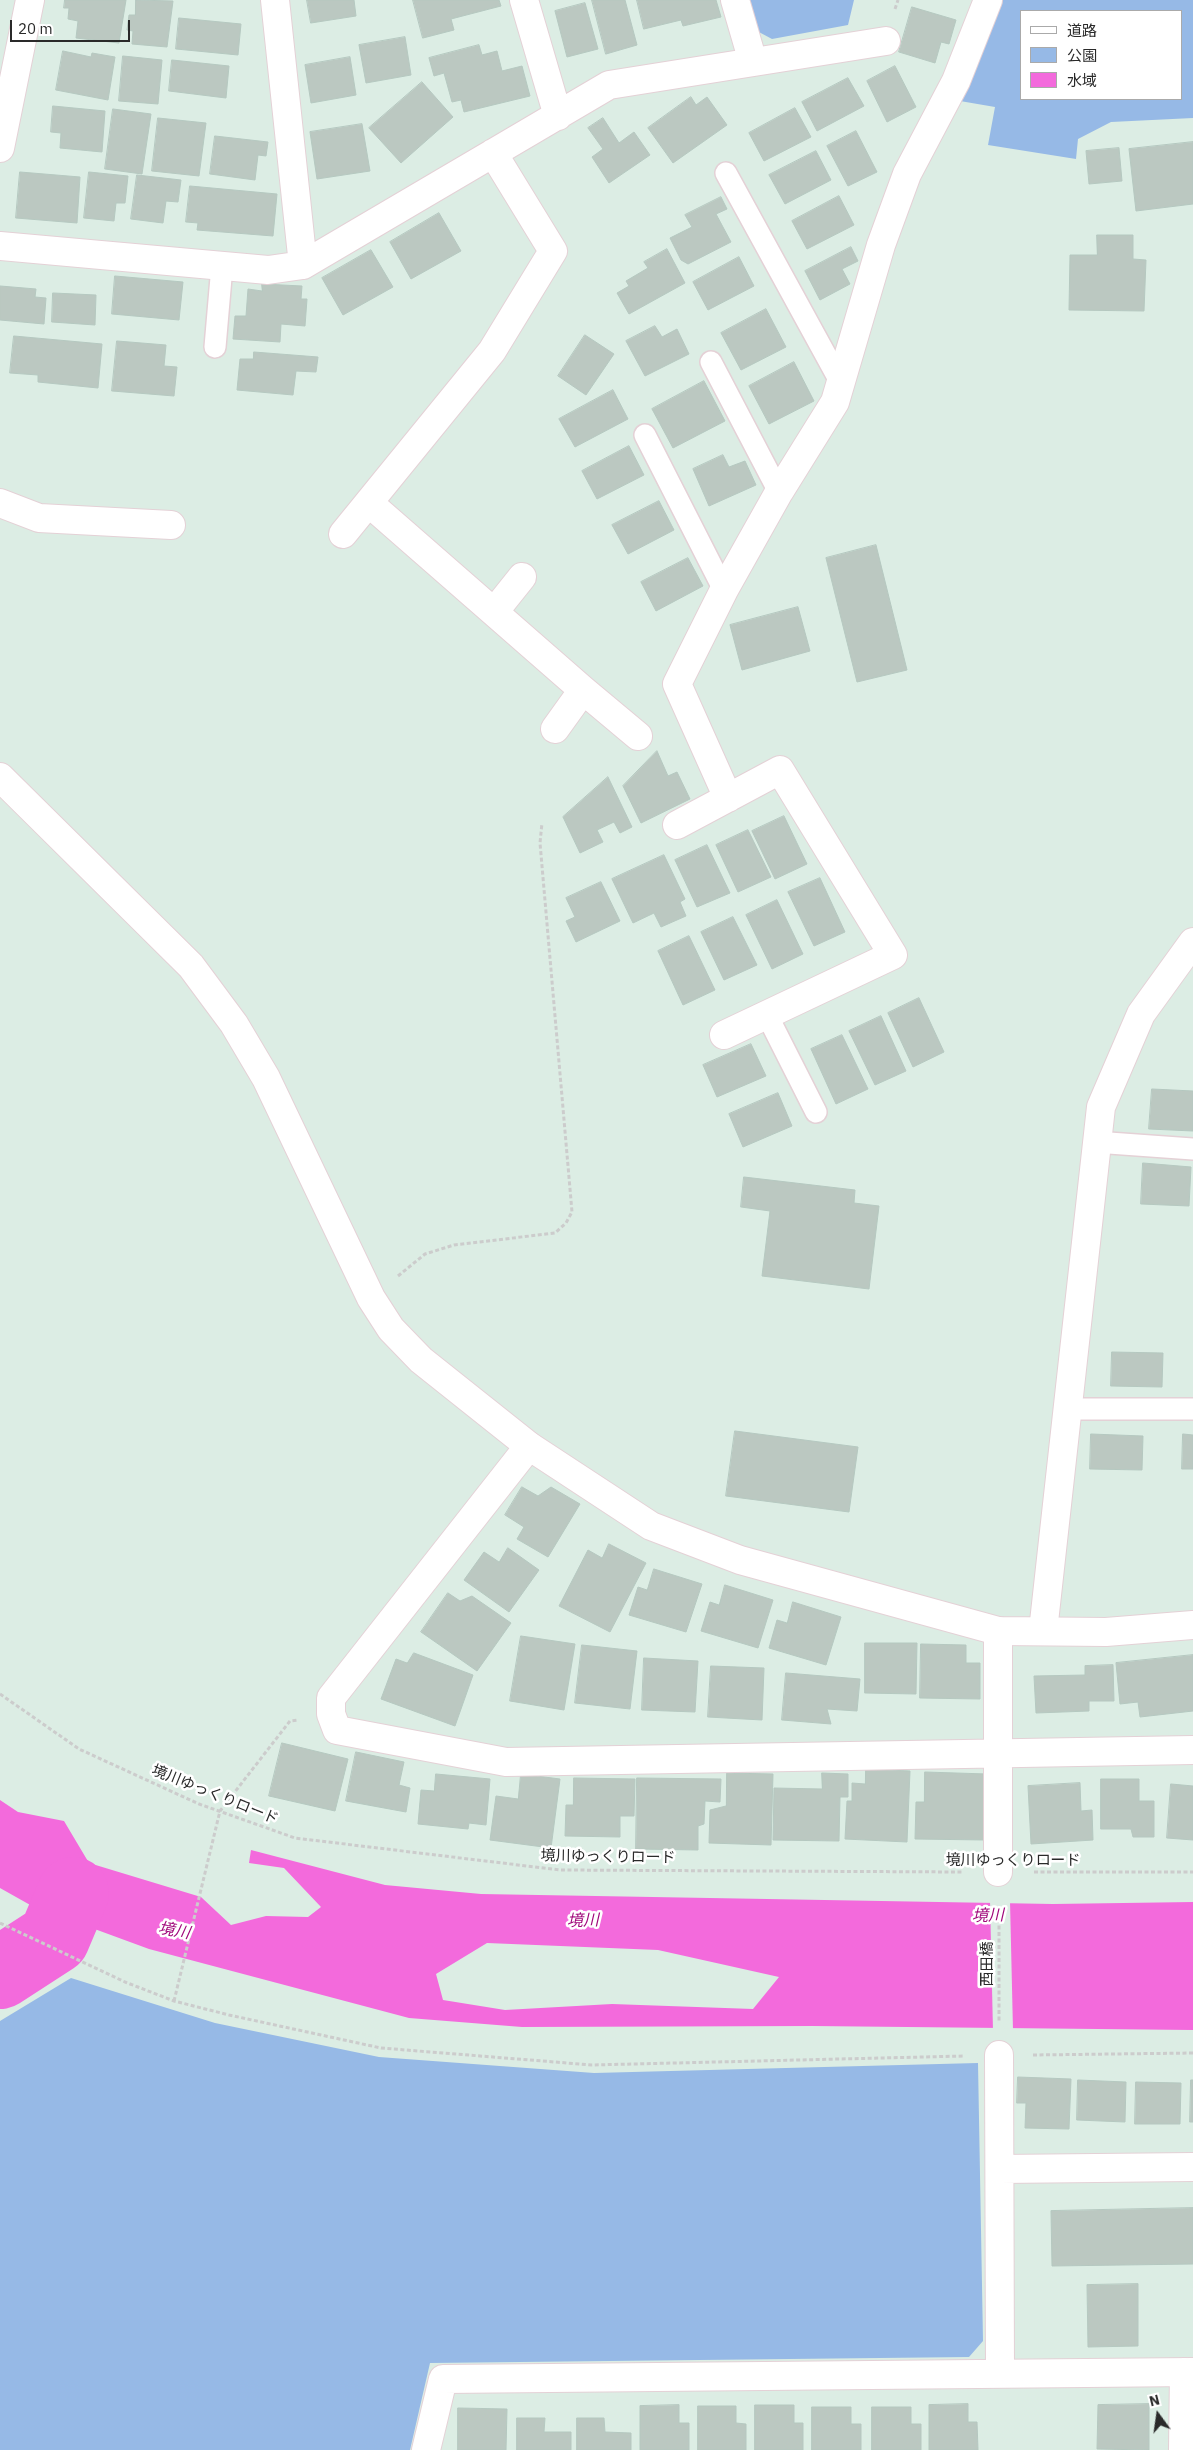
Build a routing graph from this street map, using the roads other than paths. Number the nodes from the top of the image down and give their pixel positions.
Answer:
1 (30, 0) edge
2 (275, 0) edge
3 (524, 0) edge
4 (734, 0) edge
5 (988, 0) edge
6 (886, 41) dead end
7 (753, 62) junction
8 (558, 116) junction
9 (3, 122) edge
10 (0, 148) edge
11 (492, 154) junction
12 (726, 173) dead end
13 (0, 246) edge
14 (303, 265) junction
15 (222, 266) junction
16 (215, 347) dead end
17 (711, 362) dead end
18 (841, 383) junction
19 (645, 435) dead end
20 (779, 492) junction
21 (0, 503) edge
22 (369, 503) junction
23 (171, 525) dead end
24 (343, 534) dead end
25 (522, 577) dead end
26 (724, 590) junction
27 (494, 612) junction
28 (583, 690) junction
29 (555, 729) dead end
30 (638, 736) dead end
31 (0, 777) edge
32 (728, 798) junction
33 (677, 825) dead end
34 (1193, 942) edge
35 (767, 1015) junction
36 (724, 1035) dead end
37 (816, 1112) dead end
38 (1095, 1142) junction
39 (1193, 1150) edge
40 (1067, 1409) junction
41 (1193, 1409) edge
42 (529, 1446) junction
43 (1193, 1625) edge
44 (998, 1631) junction
45 (1043, 1631) junction
46 (1193, 1750) edge
47 (999, 1753) junction
48 (998, 1872) road end
49 (999, 2055) road end
50 (1193, 2167) edge
51 (1000, 2169) junction
52 (1188, 2372) edge
53 (1000, 2374) junction
54 (426, 2450) edge
55 (1183, 2450) edge

1 - 9 street
2 - 14 street
3 - 8 street
4 - 7 street
5 - 18 street
6 - 7 street
7 - 8 street
8 - 11 street
9 - 10 street
11 - 14 street
11 - 22 street
12 - 18 lane
13 - 15 street
14 - 15 street
15 - 16 lane
17 - 20 lane
18 - 20 street
19 - 26 lane
20 - 26 street
21 - 23 street
22 - 24 street
22 - 27 street
25 - 27 street
26 - 32 street
27 - 28 street
28 - 29 street
28 - 30 street
31 - 42 street
32 - 33 street
32 - 35 street
34 - 38 street
35 - 36 street
35 - 37 lane
38 - 39 lane
38 - 40 street
40 - 41 lane
40 - 45 street
42 - 44 street
42 - 47 street
43 - 45 street
44 - 45 street
44 - 47 street
46 - 47 street
47 - 48 street
49 - 51 street
50 - 51 street
51 - 53 street
52 - 53 street
52 - 55 street
53 - 54 street

